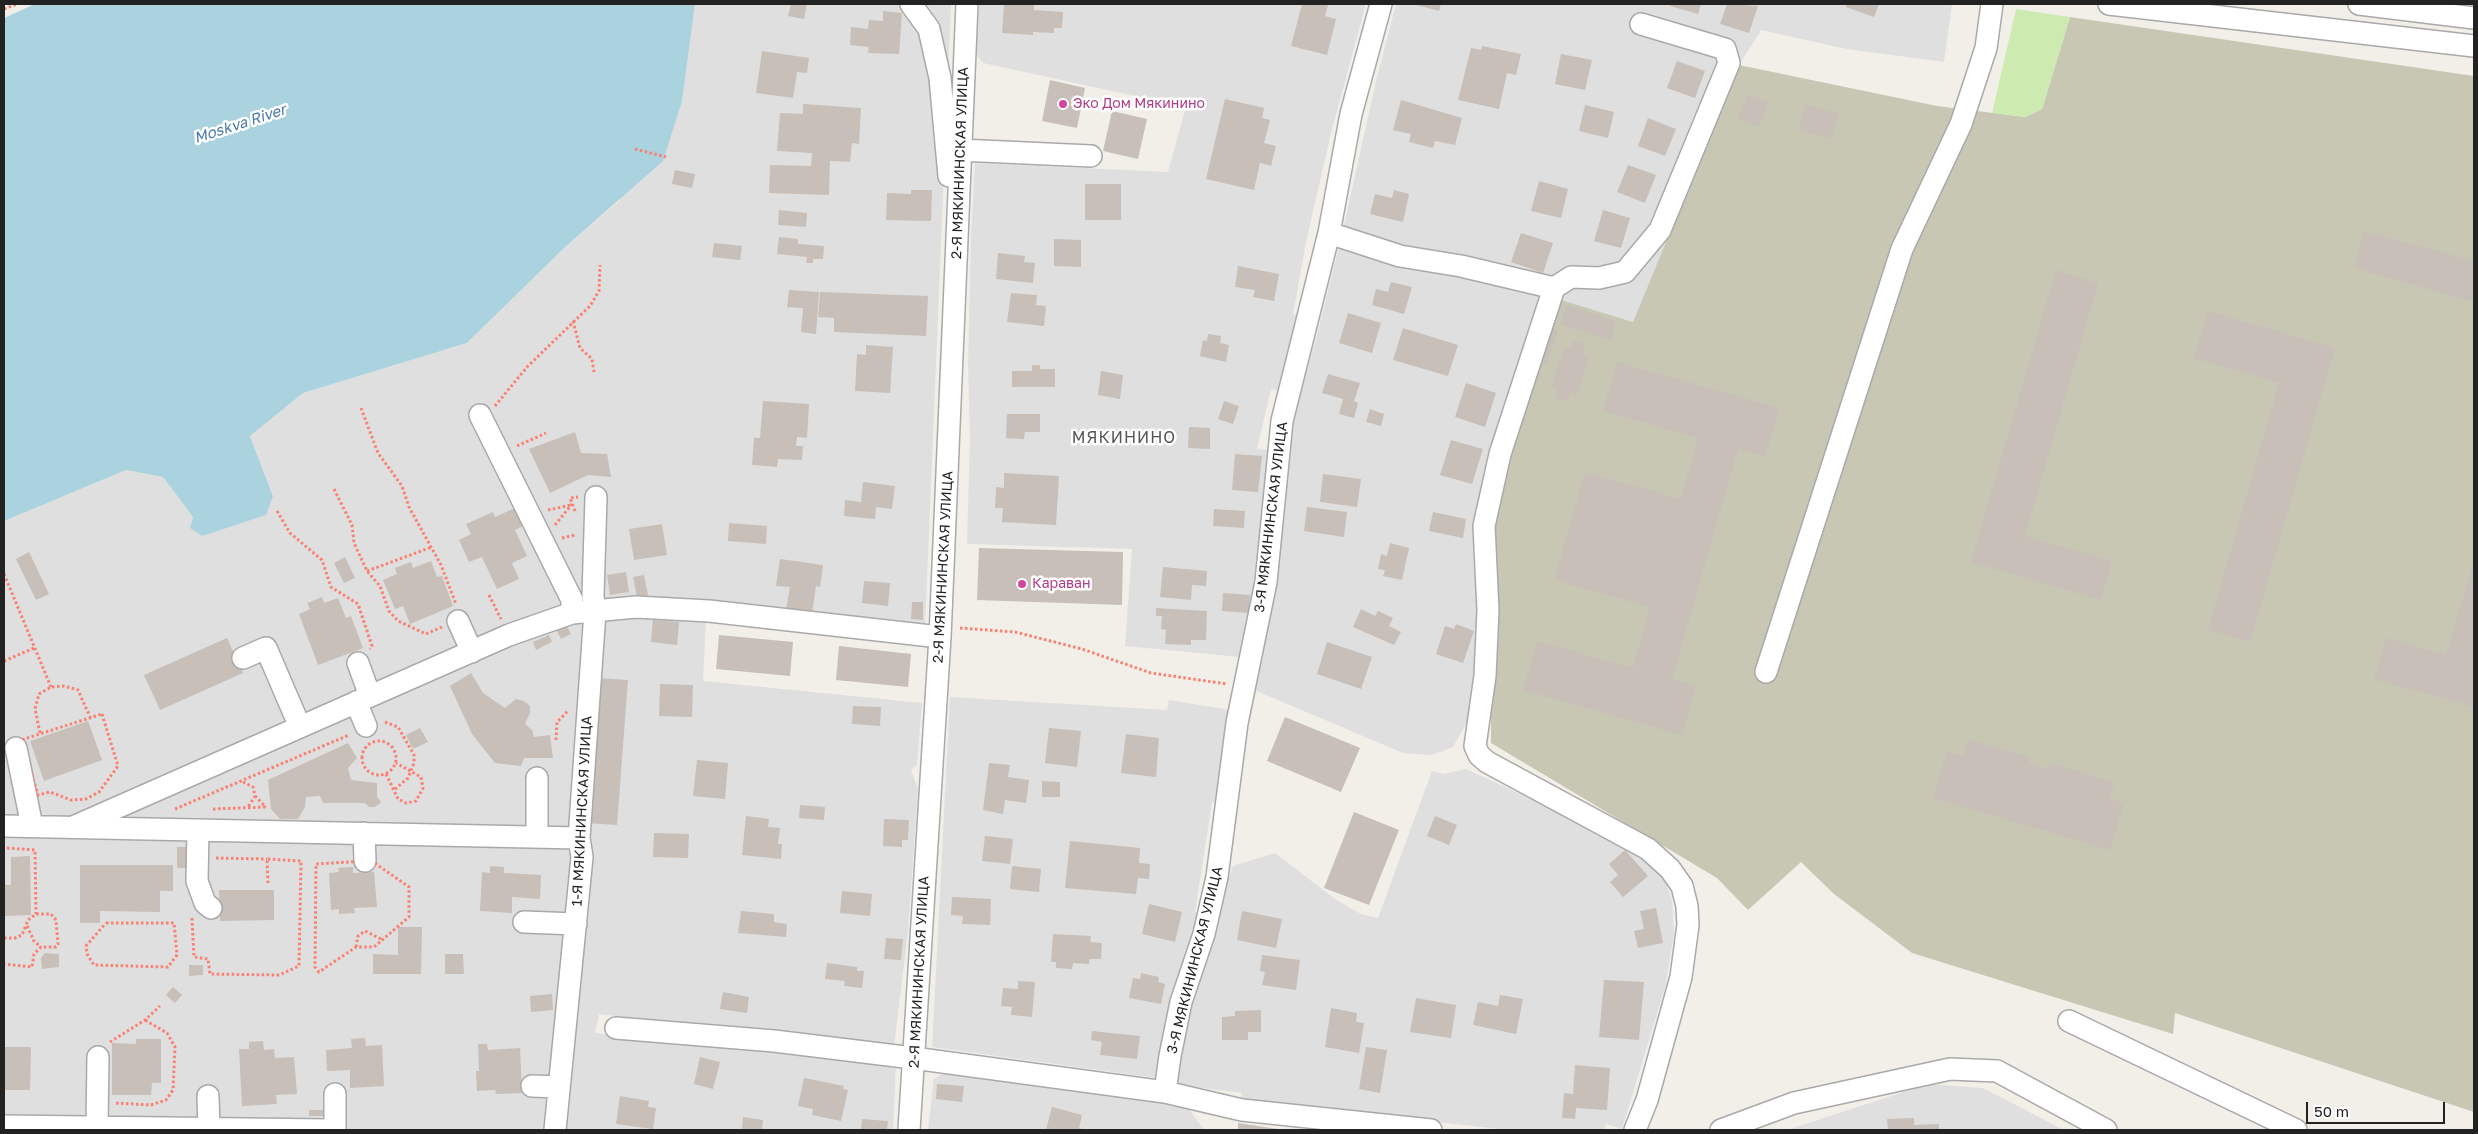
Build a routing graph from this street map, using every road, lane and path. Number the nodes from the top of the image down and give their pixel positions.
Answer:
1 (17, 4) edge
2 (911, 4) edge
3 (967, 4) edge
4 (1381, 4) edge
5 (1992, 4) edge
6 (2109, 4) edge
7 (2359, 4) edge
8 (4, 9) edge
9 (2474, 18) edge
10 (1641, 24) dead end
11 (2474, 46) edge
12 (635, 149) dead end
13 (960, 150) junction
14 (1091, 156) dead end
15 (666, 157) dead end
16 (958, 217) junction
17 (1329, 233) junction
18 (600, 265) dead end
19 (1554, 288) junction
20 (573, 321) junction
21 (594, 372) dead end
22 (361, 408) dead end
23 (487, 411) joint
24 (546, 433) dead end
25 (512, 448) dead end
26 (334, 489) dead end
27 (596, 497) dead end
28 (277, 511) dead end
29 (542, 511) dead end
30 (552, 530) dead end
31 (585, 533) dead end
32 (556, 539) dead end
33 (432, 547) junction
34 (366, 571) junction
35 (4, 574) edge
36 (489, 595) dead end
37 (595, 612) junction
38 (572, 613) junction
39 (458, 620) junction
40 (940, 632) junction
41 (509, 635) junction
42 (34, 648) junction
43 (472, 652) junction
44 (243, 658) dead end
45 (4, 661) edge
46 (358, 663) joint
47 (1766, 672) dead end
48 (1245, 686) junction
49 (51, 687) junction
50 (363, 699) junction
51 (90, 717) junction
52 (366, 726) junction
53 (300, 727) junction
54 (40, 733) junction
55 (16, 748) dead end
56 (396, 763) junction
57 (412, 770) junction
58 (386, 774) junction
59 (259, 775) junction
60 (537, 778) dead end
61 (242, 782) junction
62 (253, 787) junction
63 (394, 790) junction
64 (255, 796) junction
65 (248, 808) junction
66 (210, 809) dead end
67 (191, 810) dead end
68 (4, 826) edge
69 (32, 826) junction
70 (73, 827) junction
71 (198, 830) junction
72 (364, 833) junction
73 (537, 836) junction
74 (579, 838) junction
75 (4, 847) edge
76 (197, 858) junction
77 (268, 859) junction
78 (365, 861) junction
79 (268, 885) dead end
80 (208, 906) joint
81 (36, 914) junction
82 (524, 922) dead end
83 (174, 923) joint
84 (576, 924) junction
85 (27, 926) junction
86 (4, 938) edge
87 (383, 940) junction
88 (41, 947) junction
89 (356, 947) junction
90 (4, 964) edge
91 (160, 1006) dead end
92 (145, 1020) junction
93 (2069, 1021) dead end
94 (616, 1028) dead end
95 (98, 1057) joint
96 (913, 1058) junction
97 (532, 1086) dead end
98 (559, 1087) junction
99 (1166, 1092) junction
100 (334, 1094) dead end
101 (208, 1096) dead end
102 (98, 1102) junction
103 (4, 1126) edge
104 (97, 1127) junction
105 (56, 1128) edge
106 (139, 1129) edge
107 (209, 1129) junction
108 (321, 1130) edge
109 (326, 1130) edge
110 (335, 1130) edge
111 (555, 1130) edge
112 (909, 1130) edge
113 (1431, 1130) edge
114 (1635, 1130) edge
115 (1722, 1130) edge
116 (2106, 1130) edge
117 (2296, 1130) edge

1 - 8 path
2 - 16 street
3 - 13 street, 2-Я МЯКИНИНСКАЯ УЛИЦА
4 - 17 street, 3-Я МЯКИНИНСКАЯ УЛИЦА
5 - 47 street
6 - 11 street
7 - 9 street
10 - 19 street
12 - 15 path
13 - 14 street
13 - 16 street, 2-Я МЯКИНИНСКАЯ УЛИЦА
16 - 40 street, 2-Я МЯКИНИНСКАЯ УЛИЦА
17 - 19 street
17 - 48 street, 3-Я МЯКИНИНСКАЯ УЛИЦА
18 - 20 path
19 - 114 street
20 - 21 path
20 - 23 path
22 - 33 path
23 - 38 street
24 - 25 path
26 - 34 path
27 - 37 street, 1-Я МЯКИНИНСКАЯ УЛИЦА
28 - 46 path
29 - 30 path
31 - 32 path
33 - 34 path
33 - 39 path
34 - 39 path
35 - 42 path
36 - 41 path
37 - 38 street
37 - 40 street
37 - 74 street, 1-Я МЯКИНИНСКАЯ УЛИЦА
38 - 41 street
39 - 43 street
40 - 48 path
40 - 96 street, 2-Я МЯКИНИНСКАЯ УЛИЦА
41 - 43 street
42 - 45 path
42 - 49 path
43 - 50 street
44 - 53 street
46 - 50 street
48 - 99 street, 3-Я МЯКИНИНСКАЯ УЛИЦА
49 - 51 path
49 - 54 path
50 - 52 street
50 - 53 street
51 - 54 path
51 - 54 path
52 - 57 path
52 - 59 path
53 - 70 street
55 - 69 street
56 - 57 path
56 - 58 path
56 - 58 path
57 - 63 path
57 - 63 path
58 - 63 path
59 - 61 path
59 - 62 path
60 - 73 street
61 - 62 path
61 - 67 path
62 - 64 path
64 - 65 path
64 - 65 path
65 - 66 path
68 - 69 street
69 - 70 street
70 - 71 street
71 - 72 street
71 - 76 street
72 - 73 street
72 - 78 street
73 - 74 street
74 - 84 street, 1-Я МЯКИНИНСКАЯ УЛИЦА
75 - 81 path
76 - 77 path
76 - 80 street
77 - 79 path
77 - 80 path
78 - 87 path
78 - 89 path
81 - 85 path
81 - 88 path
82 - 84 street
83 - 83 path
84 - 98 street, 1-Я МЯКИНИНСКАЯ УЛИЦА
85 - 86 path
85 - 88 path
87 - 89 path
87 - 89 path
88 - 90 path
91 - 92 path
92 - 95 path
92 - 102 path
93 - 117 street
94 - 96 street
95 - 102 street
96 - 99 street
96 - 112 street, 2-Я МЯКИНИНСКАЯ УЛИЦА
97 - 98 street
98 - 111 street, 1-Я МЯКИНИНСКАЯ УЛИЦА
99 - 113 street
100 - 110 street
101 - 107 street
102 - 104 street
103 - 105 street
104 - 105 street
104 - 106 street
106 - 107 street
107 - 108 street
108 - 109 street
115 - 116 street

